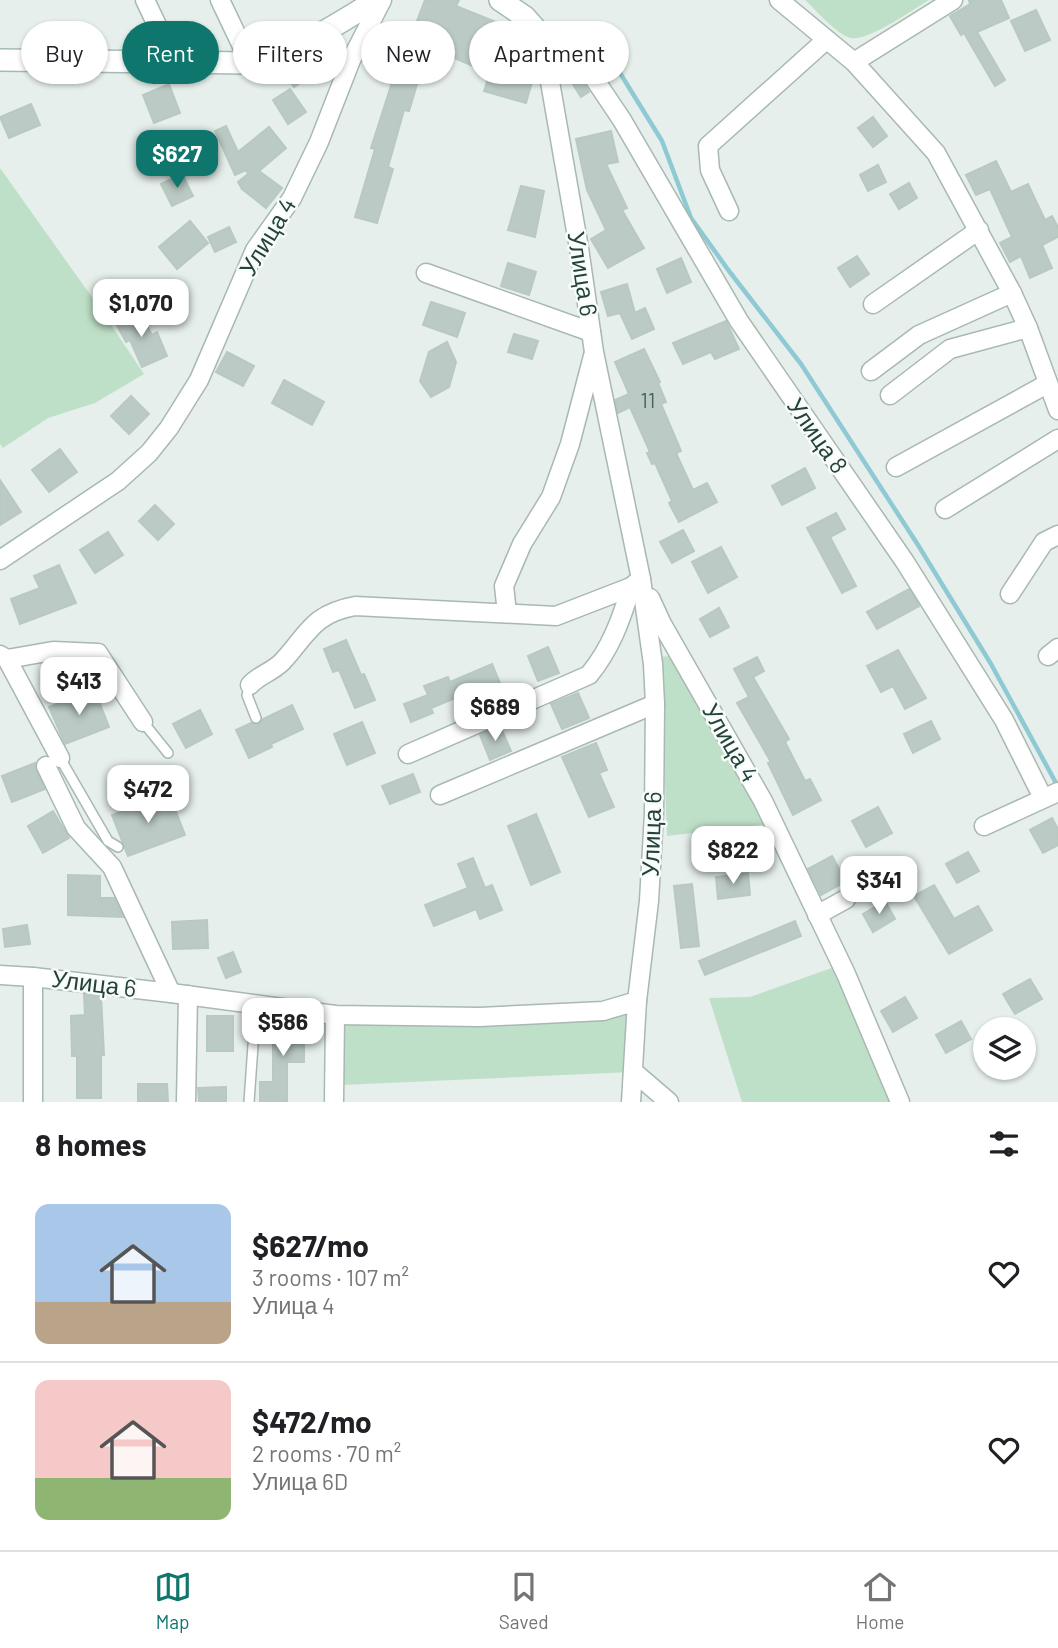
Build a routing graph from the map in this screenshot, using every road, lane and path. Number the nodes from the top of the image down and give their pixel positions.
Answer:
1 (145, 0) edge
2 (220, 0) edge
3 (379, 0) edge
4 (500, 0) edge
5 (779, 0) edge
6 (953, 0) edge
7 (155, 21) edge
8 (343, 21) edge
9 (529, 21) edge
10 (233, 27) edge
11 (826, 40) junction
12 (0, 60) edge
13 (122, 62) edge
14 (854, 62) junction
15 (550, 84) edge
16 (598, 84) edge
17 (729, 211) dead end
18 (979, 230) junction
19 (426, 273) dead end
20 (1013, 293) junction
21 (873, 304) dead end
22 (1028, 328) junction
23 (591, 332) junction
24 (594, 352) junction
25 (871, 371) dead end
26 (1047, 384) junction
27 (890, 395) dead end
28 (1058, 410) edge
29 (1058, 439) edge
30 (896, 467) dead end
31 (945, 509) dead end
32 (1058, 535) edge
33 (0, 560) edge
34 (636, 583) junction
35 (1010, 594) dead end
36 (507, 613) junction
37 (3, 657) edge
38 (250, 685) joint
39 (655, 705) junction
40 (256, 718) dead end
41 (143, 722) joint
42 (168, 753) dead end
43 (408, 754) dead end
44 (53, 762) junction
45 (440, 795) dead end
46 (1051, 795) edge
47 (984, 826) dead end
48 (118, 847) dead end
49 (846, 899) dead end
50 (817, 915) junction
51 (0, 975) edge
52 (33, 977) junction
53 (179, 994) junction
54 (637, 1001) junction
55 (335, 1015) junction
56 (256, 1017) dead end
57 (634, 1072) junction
58 (33, 1102) edge
59 (186, 1102) edge
60 (249, 1102) edge
61 (334, 1102) edge
62 (631, 1102) edge
63 (669, 1102) edge
64 (900, 1102) edge

1 - 7 street
2 - 10 street
3 - 8 street
3 - 33 street, Улица 4
4 - 9 street
5 - 11 street
6 - 14 street
11 - 14 street
11 - 17 street
12 - 13 street
14 - 18 street
15 - 23 street, Улица 6
16 - 46 street, Улица 8
18 - 20 street
18 - 21 street
19 - 23 street
20 - 22 street
20 - 25 street
22 - 26 street
22 - 27 street
23 - 24 street, Улица 6
24 - 34 street, Улица 6
24 - 36 street
26 - 28 street
26 - 30 street
29 - 31 street
32 - 35 street
34 - 36 street
34 - 39 street, Улица 6
34 - 43 street
34 - 50 street, Улица 4
36 - 38 street
37 - 41 street
37 - 44 street
38 - 40 lane
39 - 45 street
39 - 54 street, Улица 6
41 - 42 lane
44 - 48 lane
44 - 53 street
46 - 47 street, Улица 8
49 - 50 street
50 - 64 street, Улица 4
51 - 52 street, Улица 6
52 - 53 street, Улица 6
52 - 58 street
53 - 55 street, Улица 6
53 - 59 street
54 - 55 street, Улица 6
54 - 57 street
55 - 61 street
56 - 60 lane
57 - 62 street
57 - 63 street

